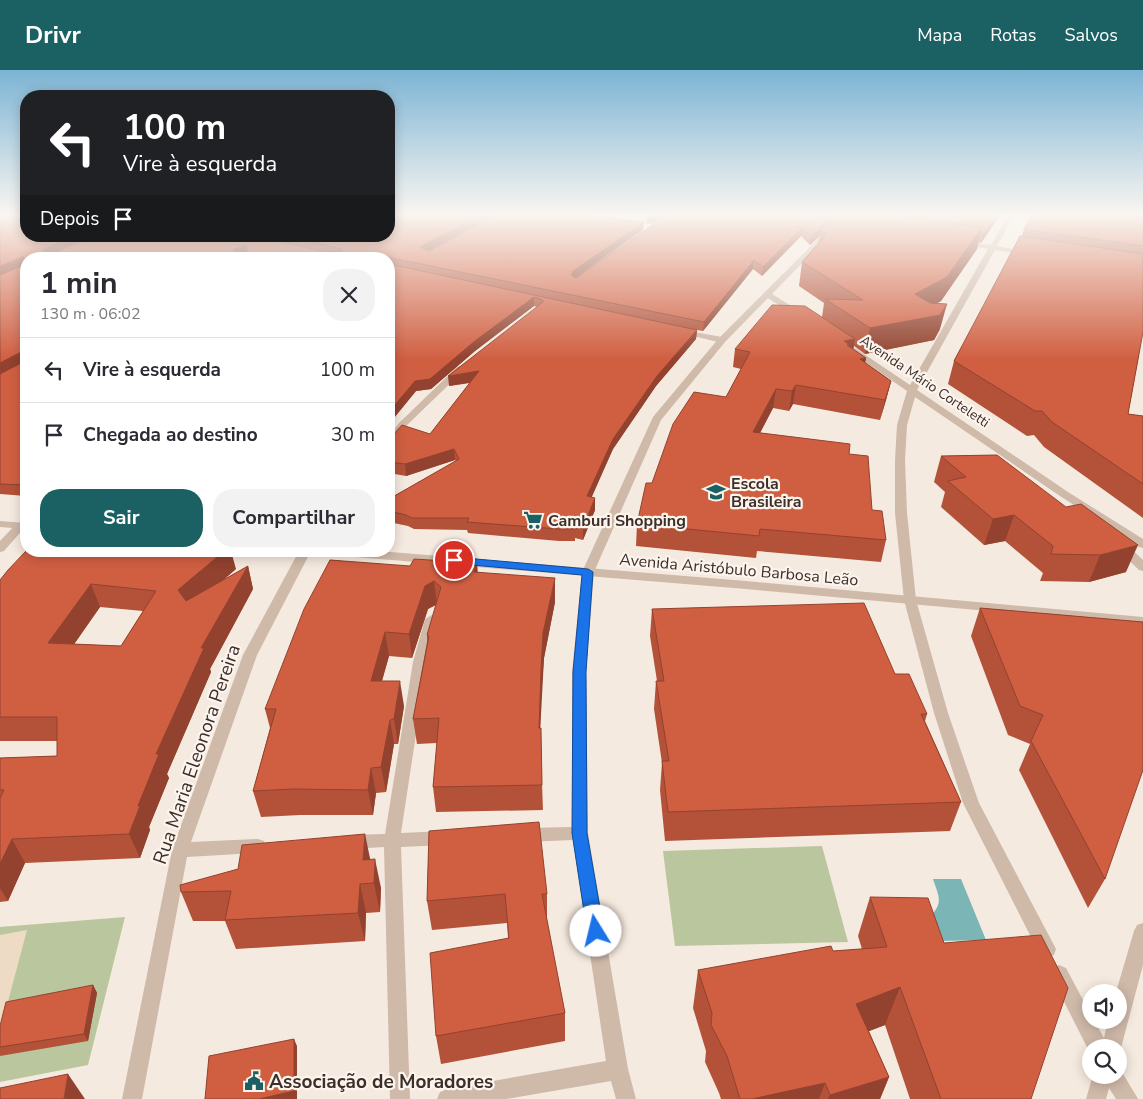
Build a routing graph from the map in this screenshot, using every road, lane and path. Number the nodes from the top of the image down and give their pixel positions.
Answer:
1 (799, 263) edge
2 (984, 263) edge
3 (768, 295) junction
4 (808, 321) edge
5 (674, 330) edge
6 (722, 340) junction
7 (840, 342) edge
8 (467, 364) edge
9 (912, 390) junction
10 (395, 434) edge
11 (1064, 494) junction
12 (0, 524) edge
13 (20, 526) edge
14 (20, 529) edge
15 (1143, 544) edge
16 (0, 548) edge
17 (395, 556) edge
18 (302, 557) edge
19 (1143, 566) edge
20 (588, 572) junction
21 (910, 600) junction
22 (436, 610) edge
23 (1143, 621) edge
24 (580, 833) junction
25 (510, 835) edge
26 (461, 837) edge
27 (392, 840) junction
28 (334, 842) edge
29 (276, 845) edge
30 (180, 850) junction
31 (1143, 931) edge
32 (1127, 987) edge
33 (1093, 1039) edge
34 (618, 1069) junction
35 (1100, 1084) edge
36 (1119, 1084) edge
37 (132, 1099) edge
38 (400, 1099) edge
39 (447, 1099) edge
40 (626, 1099) edge
41 (1096, 1099) edge
42 (1128, 1099) edge

1 - 3 street
2 - 9 street
3 - 4 street
3 - 6 street
5 - 6 street
6 - 20 street
7 - 9 street, Avenida Mário Corteletti
8 - 10 street
9 - 11 street, Avenida Mário Corteletti
9 - 21 street
11 - 15 street, Avenida Mário Corteletti
11 - 19 street, Avenida Mário Corteletti
12 - 13 street
14 - 16 street
17 - 20 street, Avenida Aristóbulo Barbosa Leão
18 - 30 street, Rua Maria Eleonora Pereira
20 - 21 street, Avenida Aristóbulo Barbosa Leão
20 - 24 street
21 - 23 street, Avenida Aristóbulo Barbosa Leão
21 - 33 street
22 - 27 street
24 - 25 street
24 - 34 street
26 - 27 street
27 - 28 street
27 - 38 street
29 - 30 street
30 - 37 street, Rua Maria Eleonora Pereira
31 - 32 street
34 - 39 street
34 - 40 street
35 - 41 street
36 - 42 street

